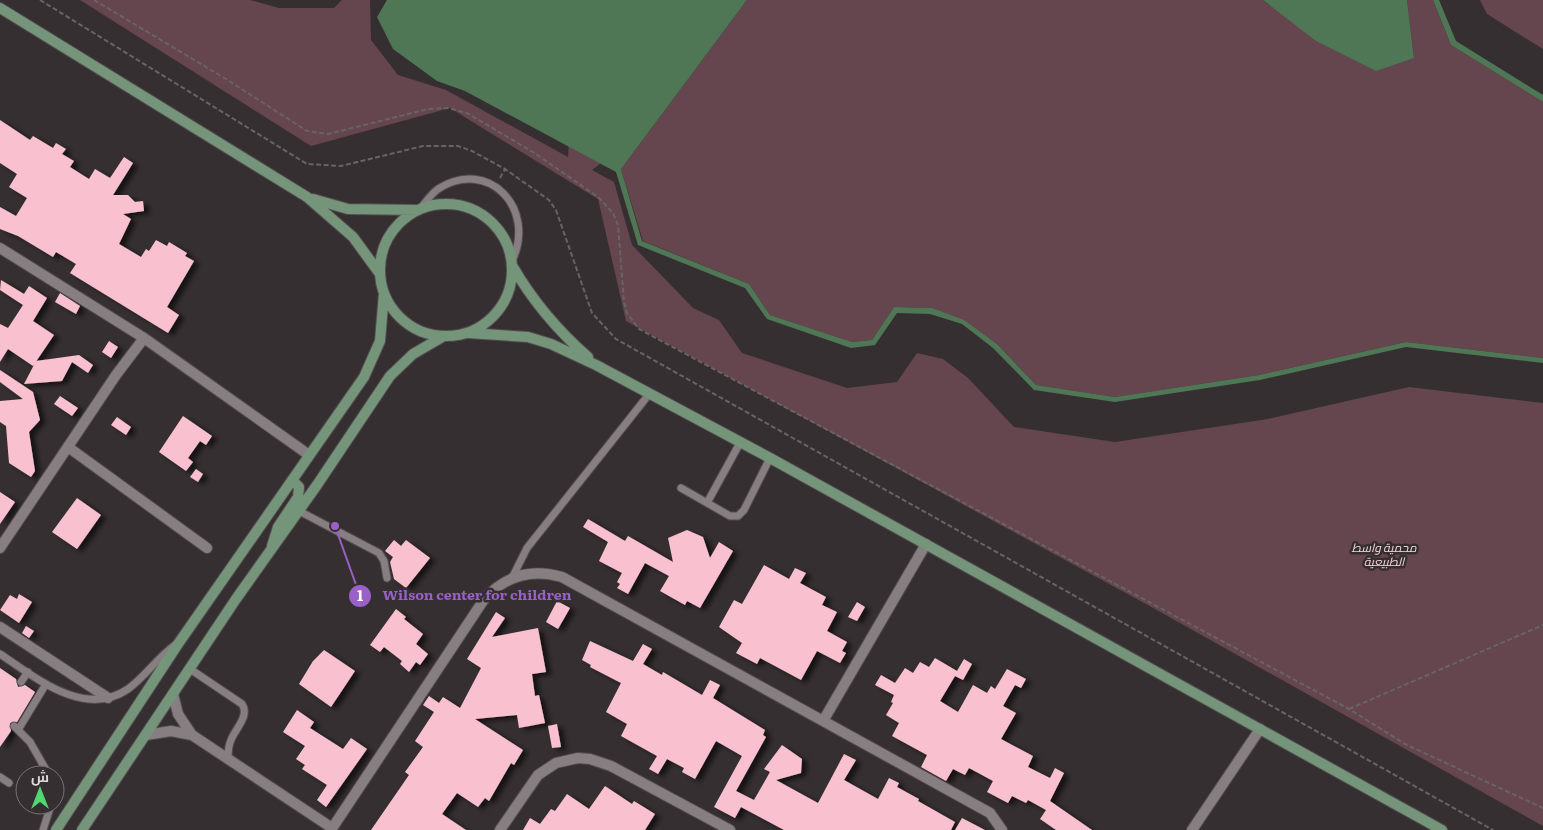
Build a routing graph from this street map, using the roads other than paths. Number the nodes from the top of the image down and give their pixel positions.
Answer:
1 (1, 11) edge
2 (307, 197) junction
3 (419, 210) junction
4 (0, 248) edge
5 (513, 264) junction
6 (380, 274) junction
7 (384, 293) junction
8 (468, 333) junction
9 (444, 336) junction
10 (144, 338) junction
11 (596, 364) junction
12 (650, 393) junction
13 (740, 441) junction
14 (68, 447) junction
15 (309, 455) junction
16 (770, 458) junction
17 (292, 480) junction
18 (682, 488) dead end
19 (707, 503) junction
20 (299, 511) junction
21 (926, 544) junction
22 (0, 548) edge
23 (207, 548) dead end
24 (272, 550) junction
25 (387, 578) dead end
26 (512, 578) junction
27 (0, 627) edge
28 (178, 644) junction
29 (0, 654) edge
30 (190, 668) junction
31 (28, 672) junction
32 (21, 682) dead end
33 (46, 684) junction
34 (173, 694) junction
35 (108, 698) junction
36 (823, 722) junction
37 (1260, 729) junction
38 (146, 735) junction
39 (192, 735) junction
40 (228, 760) junction
41 (44, 765) edge
42 (0, 777) edge
43 (9, 783) dead end
44 (48, 815) edge
45 (332, 829) edge
46 (43, 830) edge
47 (56, 830) edge
48 (82, 830) edge
49 (500, 830) edge
50 (730, 830) edge
51 (1002, 830) edge
52 (1192, 830) edge
53 (1442, 830) edge

1 - 2 main road
2 - 3 main road
2 - 6 main road
3 - 5 main road
3 - 5 lane
3 - 6 main road
4 - 10 street
5 - 8 main road
5 - 11 main road
6 - 7 main road
7 - 9 main road
7 - 15 main road
8 - 9 main road
8 - 11 main road
9 - 20 main road
10 - 14 street
10 - 15 street
11 - 12 main road
12 - 13 main road
12 - 26 lane
13 - 16 main road
13 - 19 lane
14 - 22 street
14 - 23 street
15 - 17 main road
16 - 19 lane
16 - 21 main road
17 - 24 main road
17 - 28 main road
18 - 19 lane
20 - 24 main road
20 - 25 lane
21 - 36 street
21 - 37 main road
24 - 30 main road
26 - 36 street
26 - 45 street
27 - 35 street
28 - 35 lane
28 - 47 main road
29 - 31 lane
30 - 34 main road
30 - 40 lane
31 - 32 lane
31 - 33 lane
33 - 35 lane
33 - 41 lane
34 - 38 main road
34 - 39 street
36 - 51 street
37 - 52 street
37 - 53 main road
38 - 39 street
38 - 48 main road
39 - 40 street
40 - 45 street
42 - 43 lane
44 - 46 lane
49 - 50 street

